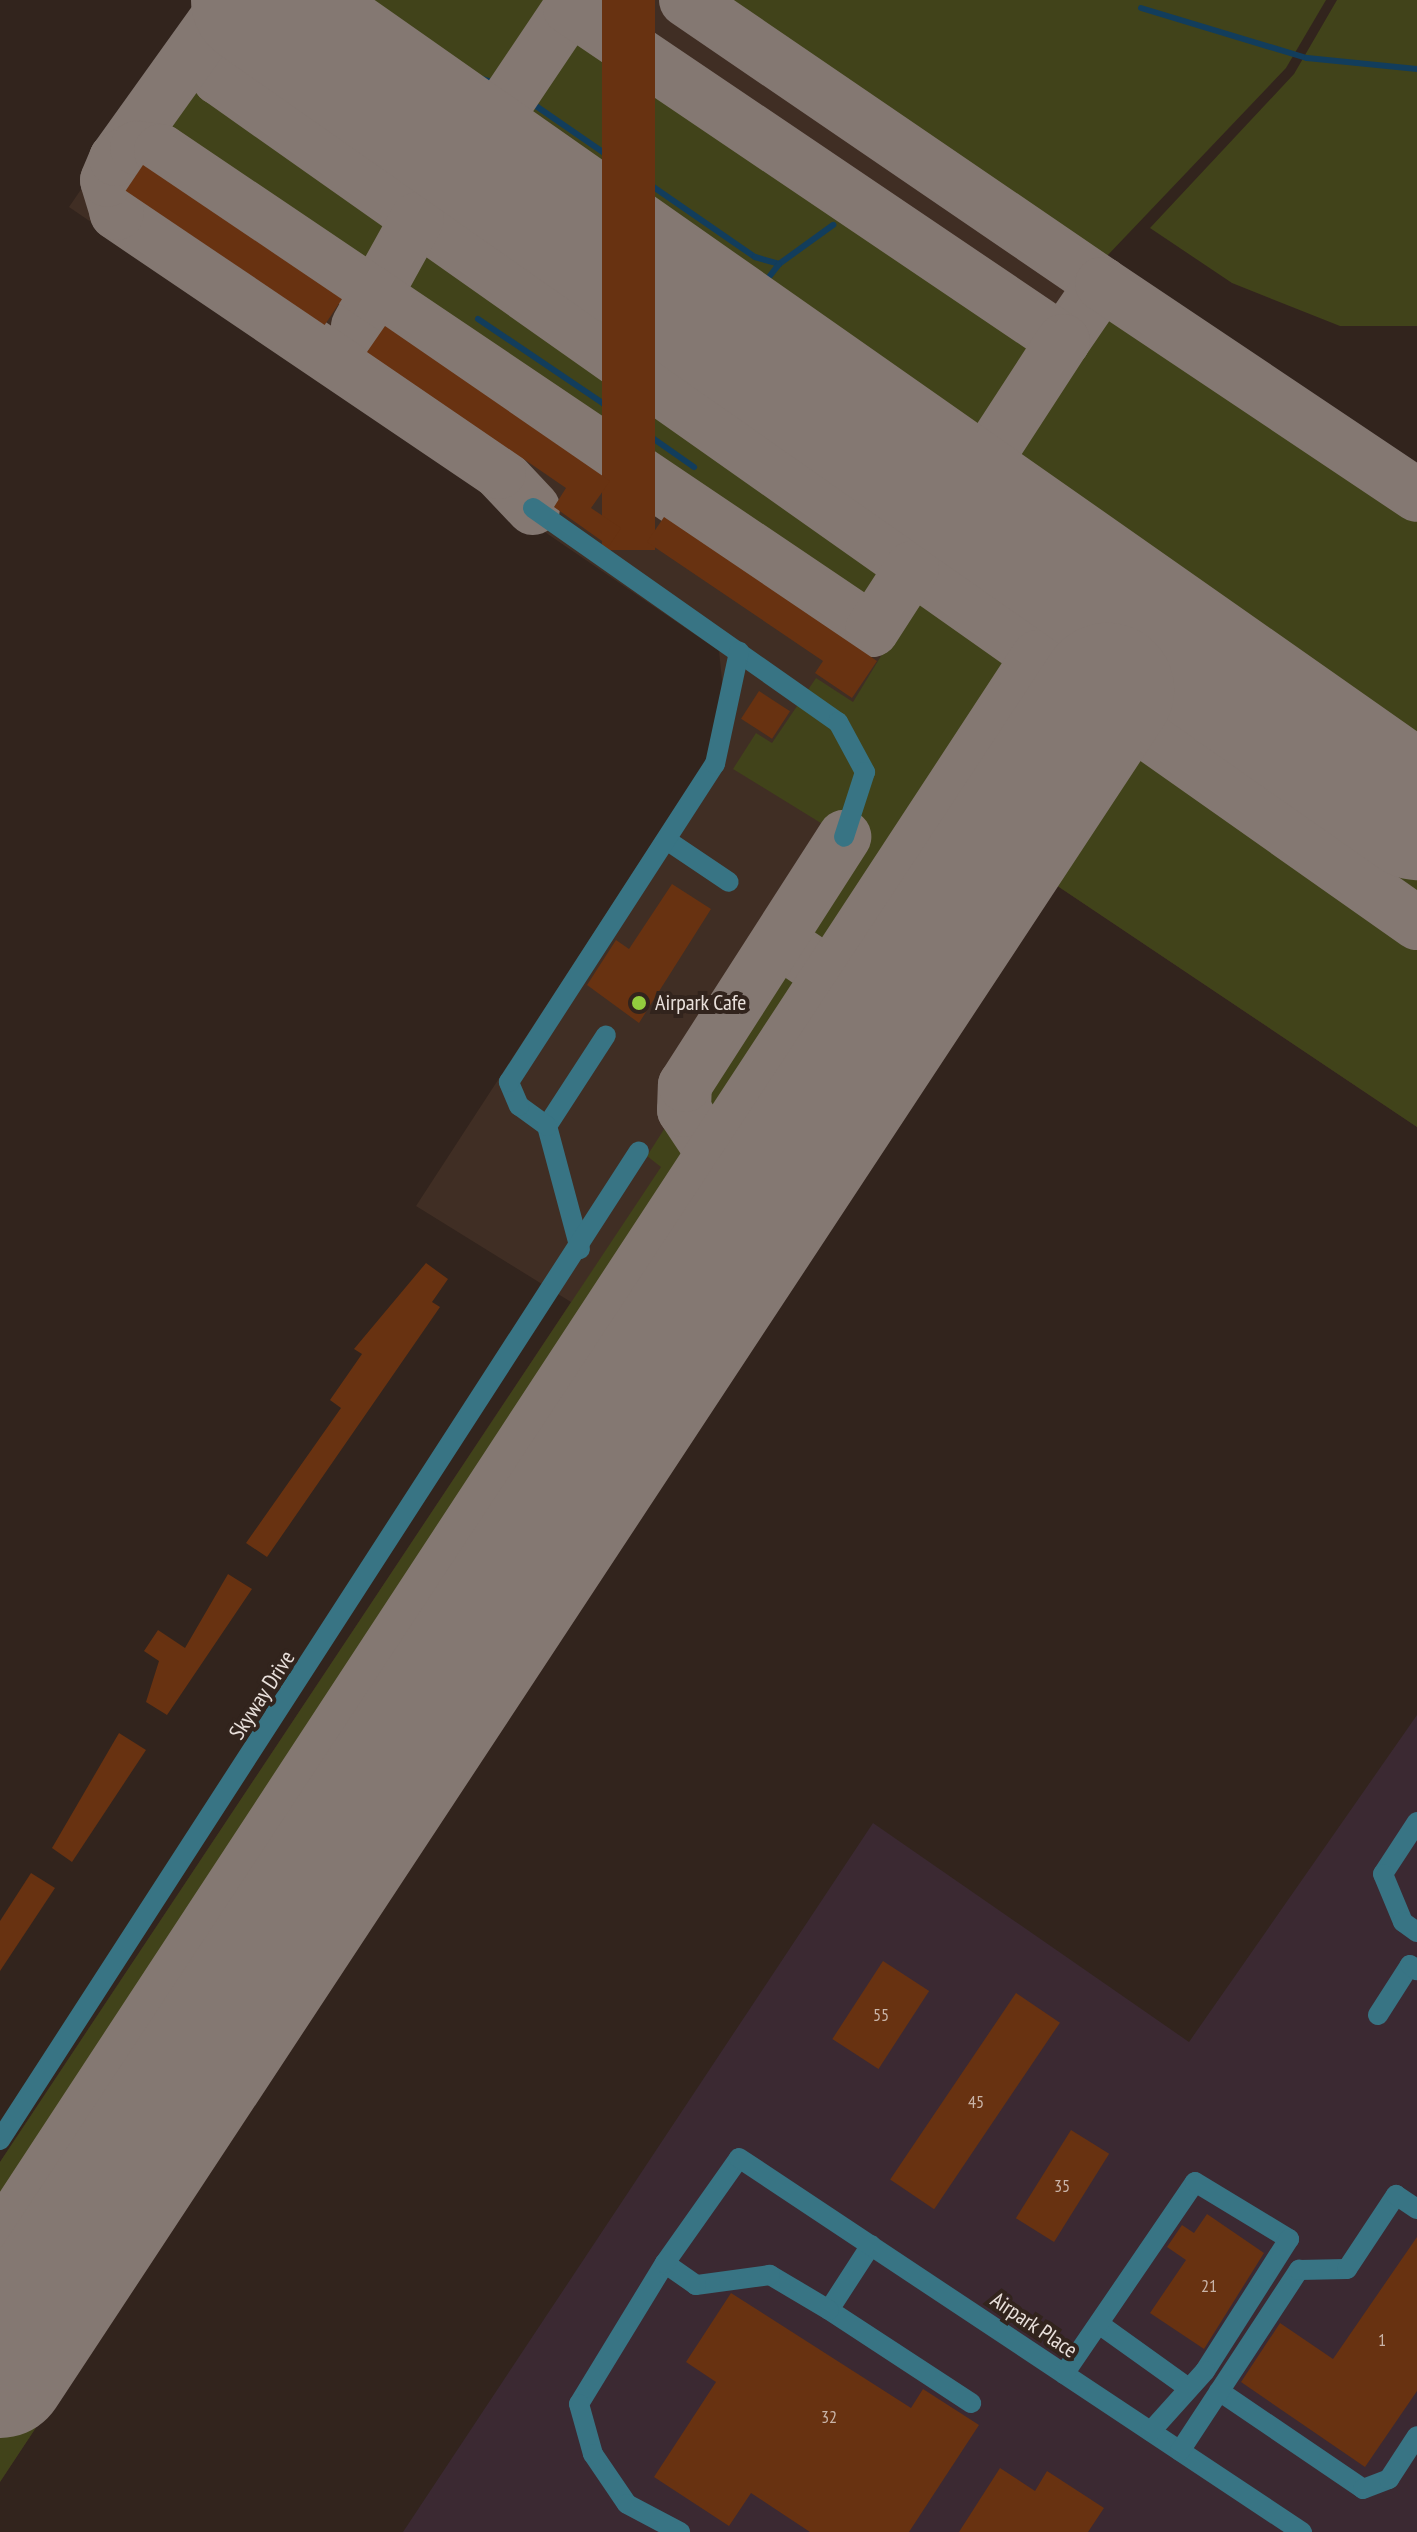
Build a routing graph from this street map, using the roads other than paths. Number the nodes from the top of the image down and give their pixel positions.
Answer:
1 (533, 508) dead end
2 (739, 652) junction
3 (844, 837) dead end
4 (668, 841) junction
5 (729, 882) dead end
6 (606, 1035) dead end
7 (547, 1126) junction
8 (639, 1151) dead end
9 (580, 1249) junction
10 (1417, 1822) edge
11 (1417, 1932) edge
12 (1417, 1970) edge
13 (1378, 2015) dead end
14 (0, 2140) edge
15 (1417, 2209) edge
16 (871, 2245) junction
17 (665, 2263) junction
18 (829, 2310) junction
19 (1099, 2324) junction
20 (1064, 2374) junction
21 (1187, 2387) junction
22 (1219, 2391) junction
23 (971, 2403) dead end
24 (1151, 2431) junction
25 (1417, 2436) edge
26 (1180, 2451) junction
27 (680, 2532) edge
28 (1302, 2532) edge

1 - 2 street
2 - 3 street
2 - 4 street
4 - 5 street
4 - 7 street
6 - 7 street
7 - 9 street
8 - 9 street, Skyway Drive
9 - 14 street, Skyway Drive
10 - 11 street
12 - 13 street
15 - 22 street
16 - 17 street, Airpark Place
16 - 18 street
16 - 20 street, Airpark Place
17 - 18 street
17 - 27 street
18 - 23 street
19 - 20 street
19 - 21 street
19 - 21 street
20 - 24 street, Airpark Place
21 - 24 street
22 - 25 street
22 - 26 street
24 - 26 street, Airpark Place
26 - 28 street, Airpark Place

